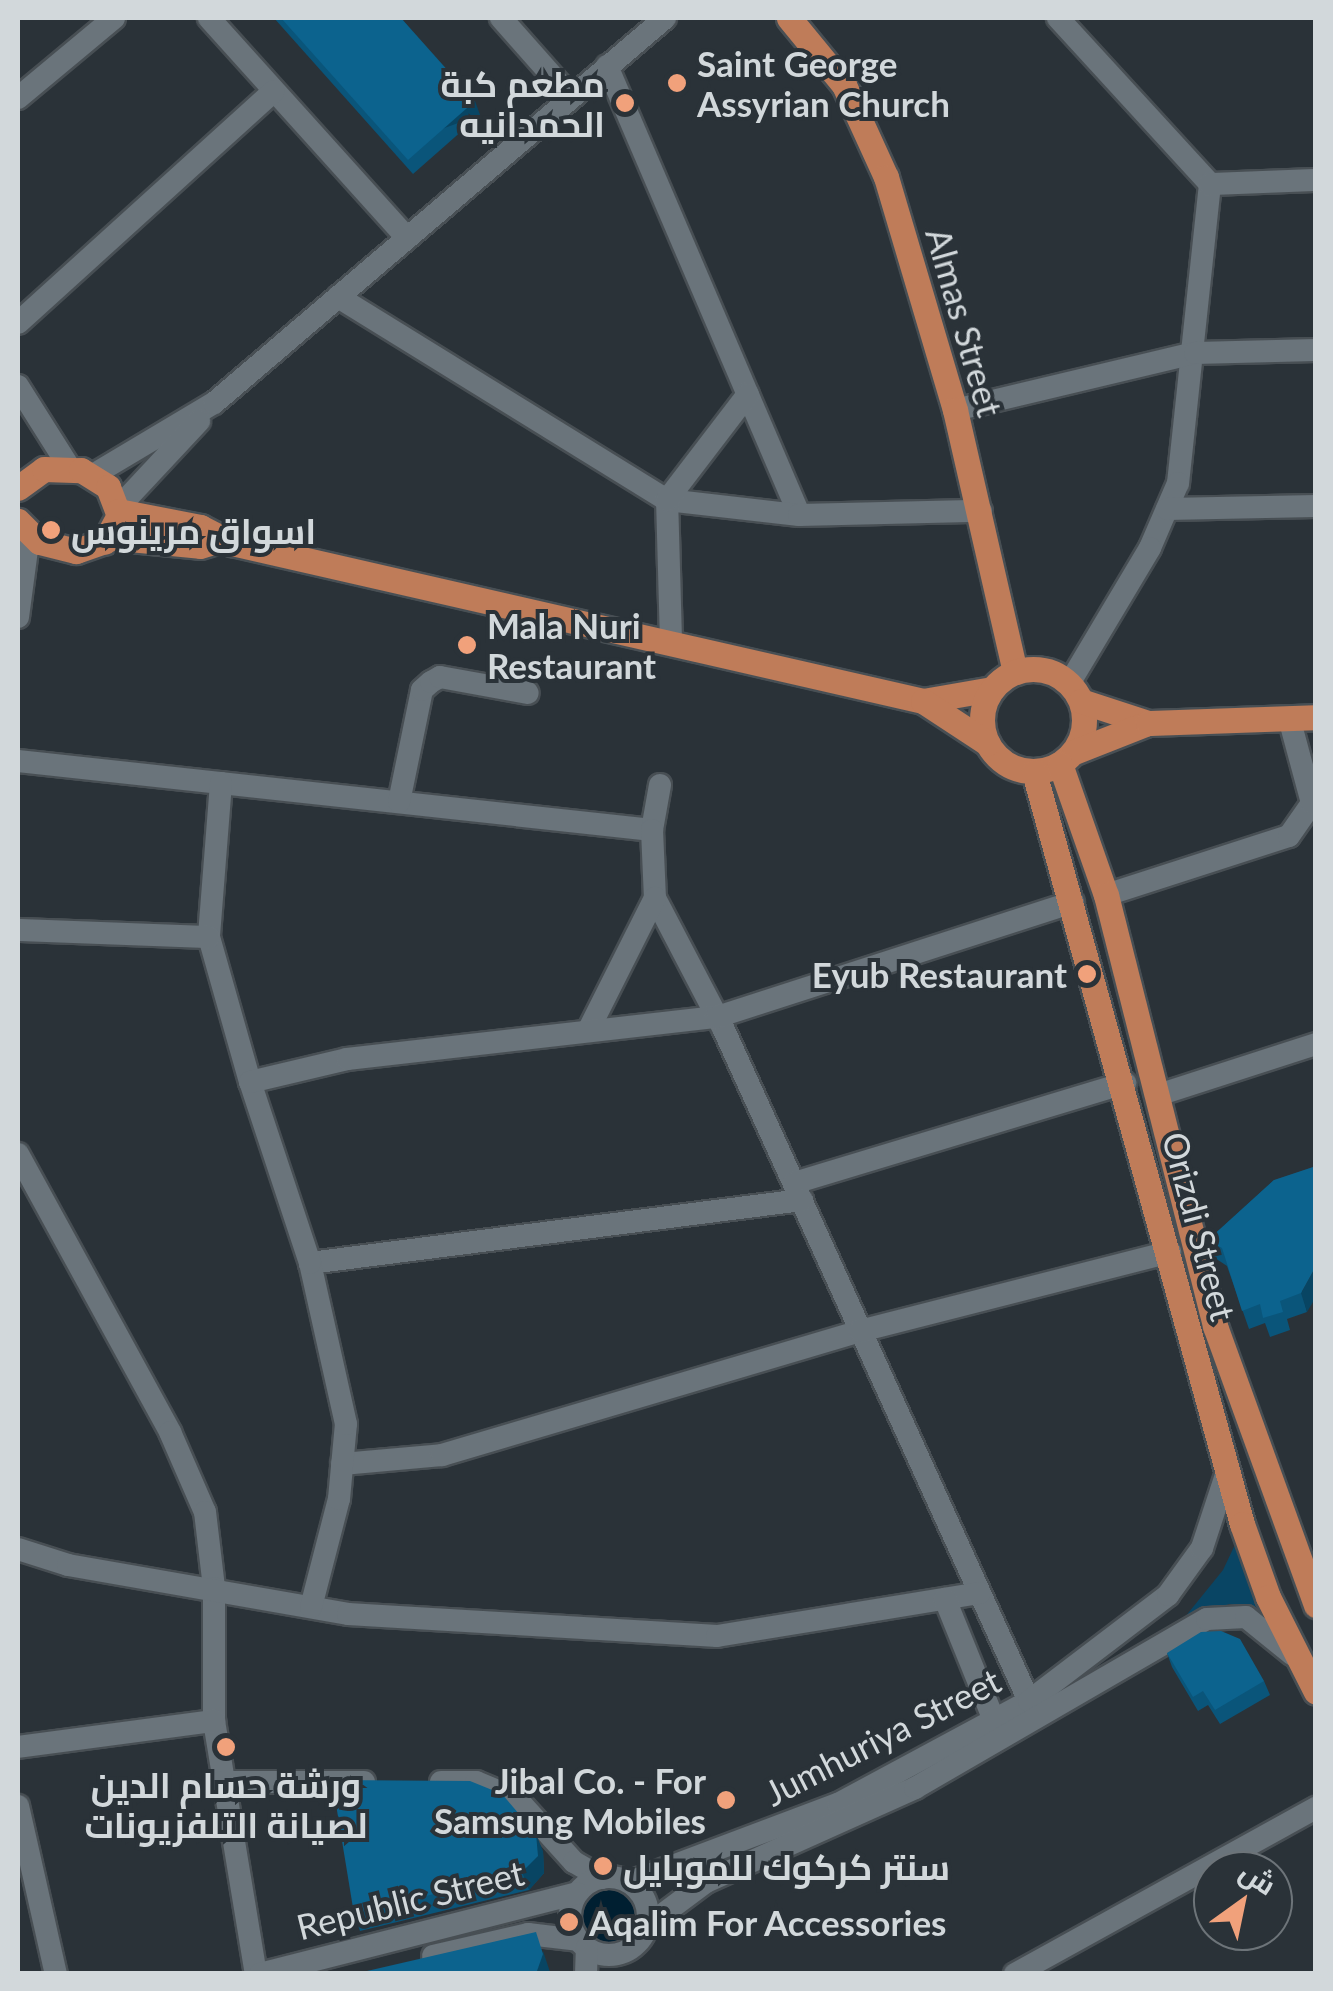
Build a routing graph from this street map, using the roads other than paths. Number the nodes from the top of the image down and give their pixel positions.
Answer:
1 (114, 18) edge
2 (209, 18) edge
3 (500, 18) edge
4 (665, 18) edge
5 (789, 18) edge
6 (1058, 18) edge
7 (606, 66) junction
8 (274, 91) junction
9 (18, 98) edge
10 (572, 98) junction
11 (1316, 180) edge
12 (1210, 184) junction
13 (407, 238) junction
14 (338, 297) junction
15 (18, 323) edge
16 (1316, 350) edge
17 (1196, 353) junction
18 (18, 386) edge
19 (748, 394) junction
20 (214, 403) junction
21 (955, 410) junction
22 (81, 471) junction
23 (18, 488) edge
24 (668, 500) junction
25 (1316, 506) edge
26 (1167, 509) junction
27 (118, 510) junction
28 (982, 512) junction
29 (799, 515) junction
30 (23, 528) edge
31 (110, 536) junction
32 (220, 540) junction
33 (18, 617) edge
34 (671, 641) junction
35 (1015, 672) junction
36 (992, 689) junction
37 (1075, 692) junction
38 (528, 693) dead end
39 (923, 701) junction
40 (1316, 717) edge
41 (1289, 718) junction
42 (1148, 723) junction
43 (987, 744) junction
44 (1067, 758) junction
45 (18, 761) edge
46 (1034, 772) junction
47 (221, 783) junction
48 (660, 784) dead end
49 (399, 802) junction
50 (652, 830) junction
51 (1106, 895) junction
52 (655, 898) junction
53 (1073, 902) junction
54 (18, 930) edge
55 (210, 937) junction
56 (717, 1016) junction
57 (588, 1031) junction
58 (1316, 1044) edge
59 (250, 1082) junction
60 (1124, 1082) junction
61 (1158, 1095) junction
62 (18, 1154) edge
63 (798, 1192) junction
64 (1170, 1252) junction
65 (310, 1264) junction
66 (860, 1330) junction
67 (1229, 1460) junction
68 (342, 1464) junction
69 (18, 1549) edge
70 (214, 1588) junction
71 (980, 1593) junction
72 (945, 1599) junction
73 (1315, 1602) edge
74 (311, 1607) junction
75 (1297, 1659) junction
76 (1316, 1692) edge
77 (1029, 1701) junction
78 (214, 1722) junction
79 (995, 1722) junction
80 (18, 1747) edge
81 (222, 1782) junction
82 (18, 1806) edge
83 (1316, 1808) edge
84 (602, 1878) junction
85 (630, 1882) junction
86 (577, 1893) junction
87 (647, 1926) junction
88 (582, 1944) junction
89 (633, 1947) junction
90 (56, 1974) edge
91 (258, 1974) edge
92 (361, 1974) edge
93 (586, 1974) edge
94 (615, 1974) edge
95 (1015, 1974) edge

1 - 9 street
2 - 8 street
3 - 10 street
4 - 7 street
5 - 21 main road, Almas Street
6 - 12 street
7 - 10 street
7 - 19 street
8 - 13 street
8 - 15 street
10 - 13 street
11 - 12 street
12 - 17 street
13 - 14 street
14 - 20 street
14 - 24 street
16 - 17 street
17 - 21 street
17 - 26 street
18 - 22 street
19 - 24 street
19 - 29 street
20 - 22 street
20 - 27 street
21 - 28 main road, Almas Street
22 - 23 main road
22 - 27 main road
24 - 29 street
24 - 34 street
25 - 26 street
26 - 37 street
27 - 31 main road
27 - 32 main road
28 - 29 street
28 - 35 main road, Almas Street
30 - 31 main road
30 - 33 street
31 - 32 main road
32 - 34 main road
34 - 39 main road
35 - 36 main road
35 - 37 main road
36 - 39 main road
36 - 43 main road
37 - 42 main road
37 - 44 main road
38 - 49 street
39 - 43 main road
40 - 41 main road
41 - 42 main road
41 - 51 street
42 - 44 main road
43 - 46 main road
44 - 46 main road
44 - 51 main road, Orizdi Street
45 - 47 street
46 - 53 main road, Orizdi Street
47 - 49 street
47 - 55 street
48 - 50 street
49 - 50 street
50 - 52 street
51 - 61 main road, Orizdi Street
52 - 56 street
52 - 57 street
53 - 56 street
53 - 60 main road, Orizdi Street
54 - 55 street
55 - 59 street
56 - 57 street
56 - 63 street
57 - 59 street
58 - 61 street
59 - 65 street
60 - 63 street
60 - 64 main road, Orizdi Street
61 - 73 main road, Orizdi Street
62 - 70 street
63 - 65 street
63 - 66 street
64 - 66 street
64 - 67 main road, Orizdi Street
65 - 68 street
66 - 68 street
66 - 71 street
67 - 75 main road, Orizdi Street
67 - 77 street, Jumhuriya Street
68 - 74 street
69 - 70 street
70 - 74 street
70 - 78 street
71 - 72 street
71 - 77 street
72 - 74 street
72 - 79 street
75 - 76 main road, Orizdi Street
75 - 87 street, Jumhuriya Street
77 - 79 street, Jumhuriya Street
78 - 80 street
78 - 81 street
79 - 85 street, Jumhuriya Street
81 - 84 street
81 - 91 street
82 - 90 street
83 - 95 street
84 - 85 street
84 - 86 street
85 - 87 street
86 - 88 street
86 - 91 street, Republic Street
87 - 89 street
88 - 89 street
88 - 92 street
88 - 93 street
89 - 94 street

